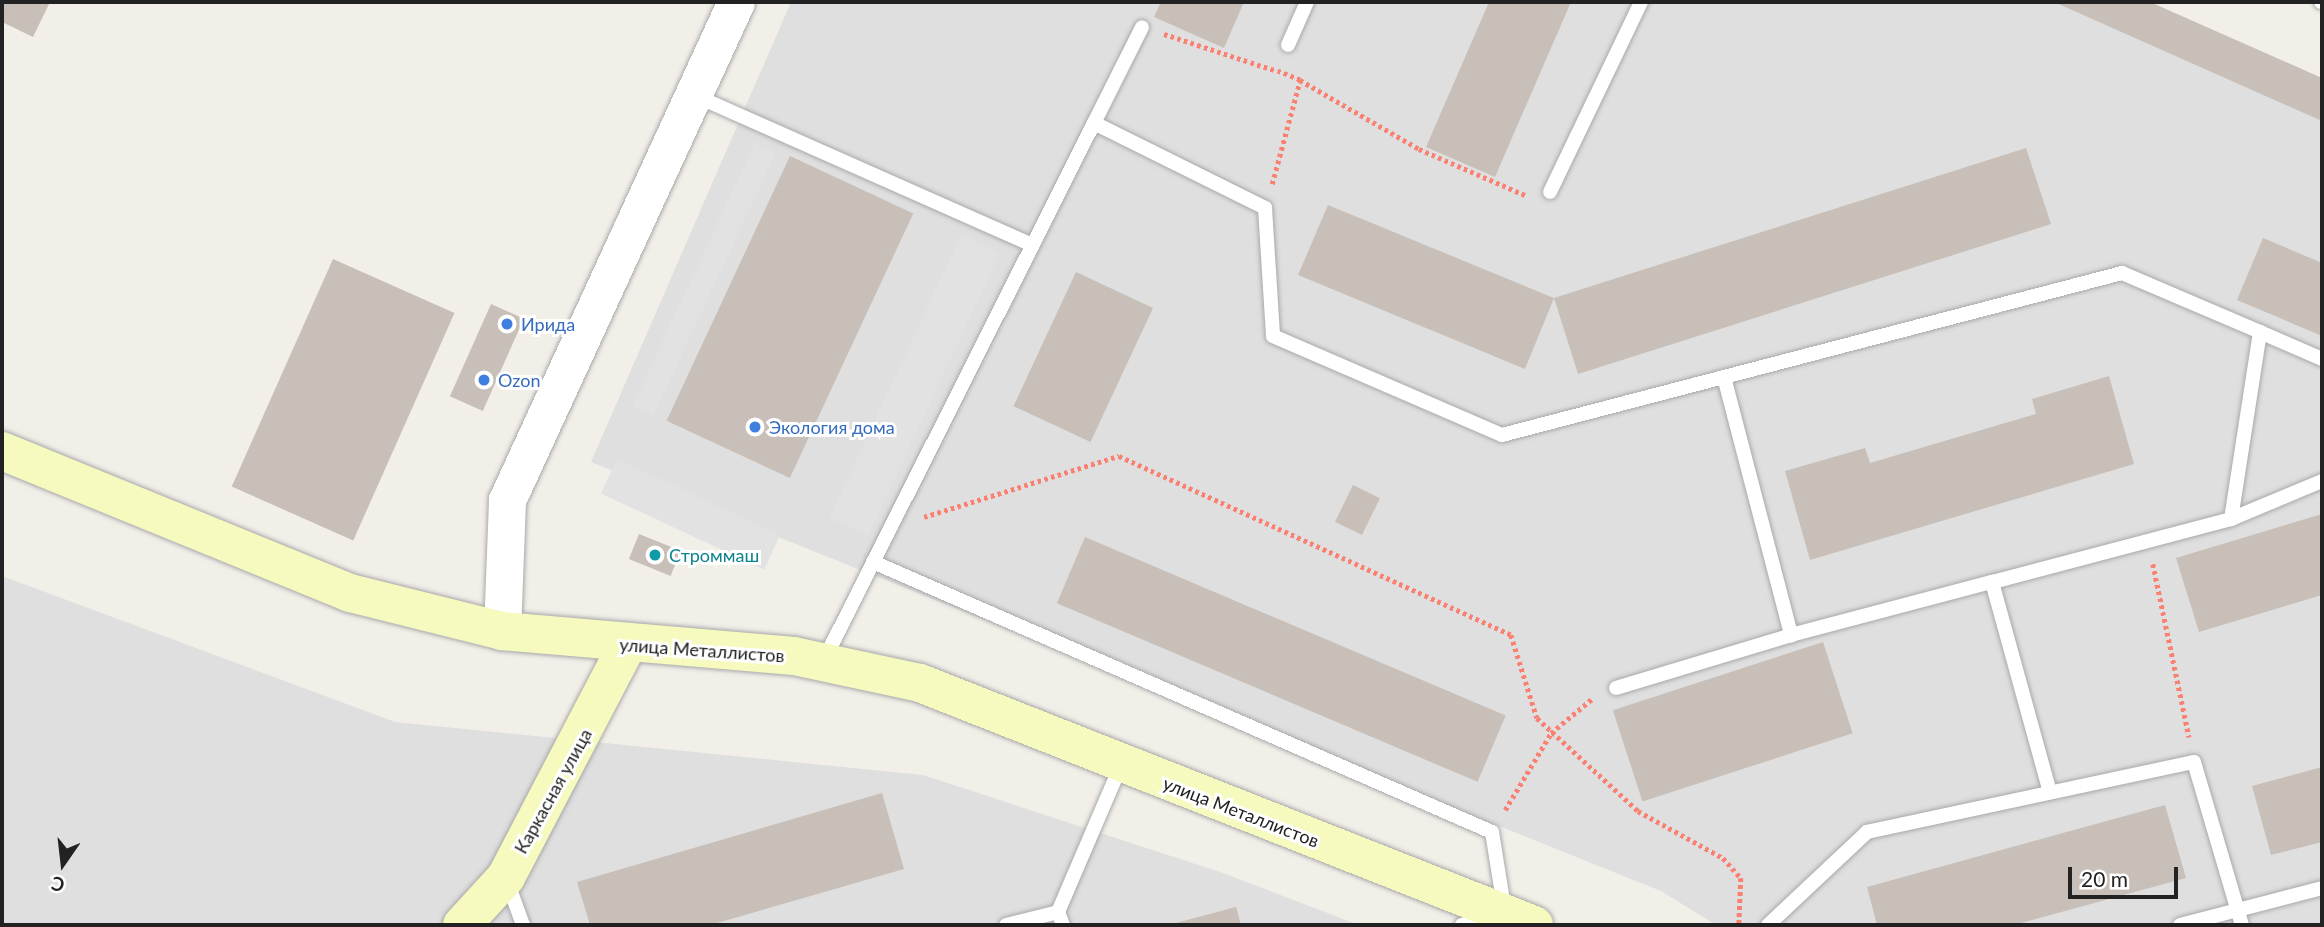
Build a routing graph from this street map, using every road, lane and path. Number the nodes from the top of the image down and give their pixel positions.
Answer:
1 (736, 2) edge
2 (1307, 2) edge
3 (1641, 2) edge
4 (1142, 27) joint
5 (1289, 45) joint
6 (1277, 71) junction
7 (1300, 80) junction
8 (696, 96) junction
9 (1094, 123) junction
10 (1550, 192) joint
11 (1265, 208) junction
12 (1032, 245) junction
13 (2260, 332) junction
14 (2322, 359) edge
15 (1724, 377) junction
16 (2, 452) edge
17 (2322, 481) edge
18 (2231, 519) junction
19 (891, 527) junction
20 (2148, 541) junction
21 (873, 562) junction
22 (1992, 582) junction
23 (502, 631) junction
24 (1791, 635) junction
25 (628, 646) junction
26 (823, 662) junction
27 (1616, 688) joint
28 (1551, 733) junction
29 (2194, 762) junction
30 (1122, 764) junction
31 (2050, 792) junction
32 (1492, 832) junction
33 (506, 877) junction
34 (2322, 888) edge
35 (2238, 910) junction
36 (1061, 919) edge
37 (1520, 919) edge
38 (462, 925) edge
39 (523, 925) edge
40 (1006, 925) edge
41 (1462, 925) edge
42 (1739, 925) edge
43 (1768, 925) edge
44 (2180, 925) edge
45 (2242, 925) edge

1 - 8 street
2 - 5 lane
3 - 10 lane
4 - 6 path
4 - 9 lane
5 - 6 path
6 - 7 path
7 - 10 path
7 - 11 path
8 - 12 lane
8 - 23 street
9 - 11 lane
9 - 12 lane
11 - 15 lane
12 - 19 lane
13 - 14 lane
13 - 15 lane
13 - 18 lane
15 - 24 lane
16 - 23 main road, улица Металлистов
17 - 18 lane
18 - 20 lane
19 - 21 lane
19 - 28 path
20 - 22 lane
20 - 29 path
21 - 26 lane
21 - 32 lane
22 - 24 lane
22 - 31 lane
23 - 25 main road, улица Металлистов
24 - 27 lane
25 - 26 main road, улица Металлистов
25 - 33 main road, Каркасная улица
26 - 30 main road, улица Металлистов
27 - 28 path
28 - 32 path
28 - 42 path
29 - 31 lane
29 - 35 lane
30 - 36 lane
30 - 37 main road, улица Металлистов
31 - 43 lane
32 - 37 lane
33 - 38 main road, Каркасная улица
33 - 39 lane
34 - 35 lane
35 - 44 lane
35 - 45 lane
36 - 40 lane
37 - 41 lane

